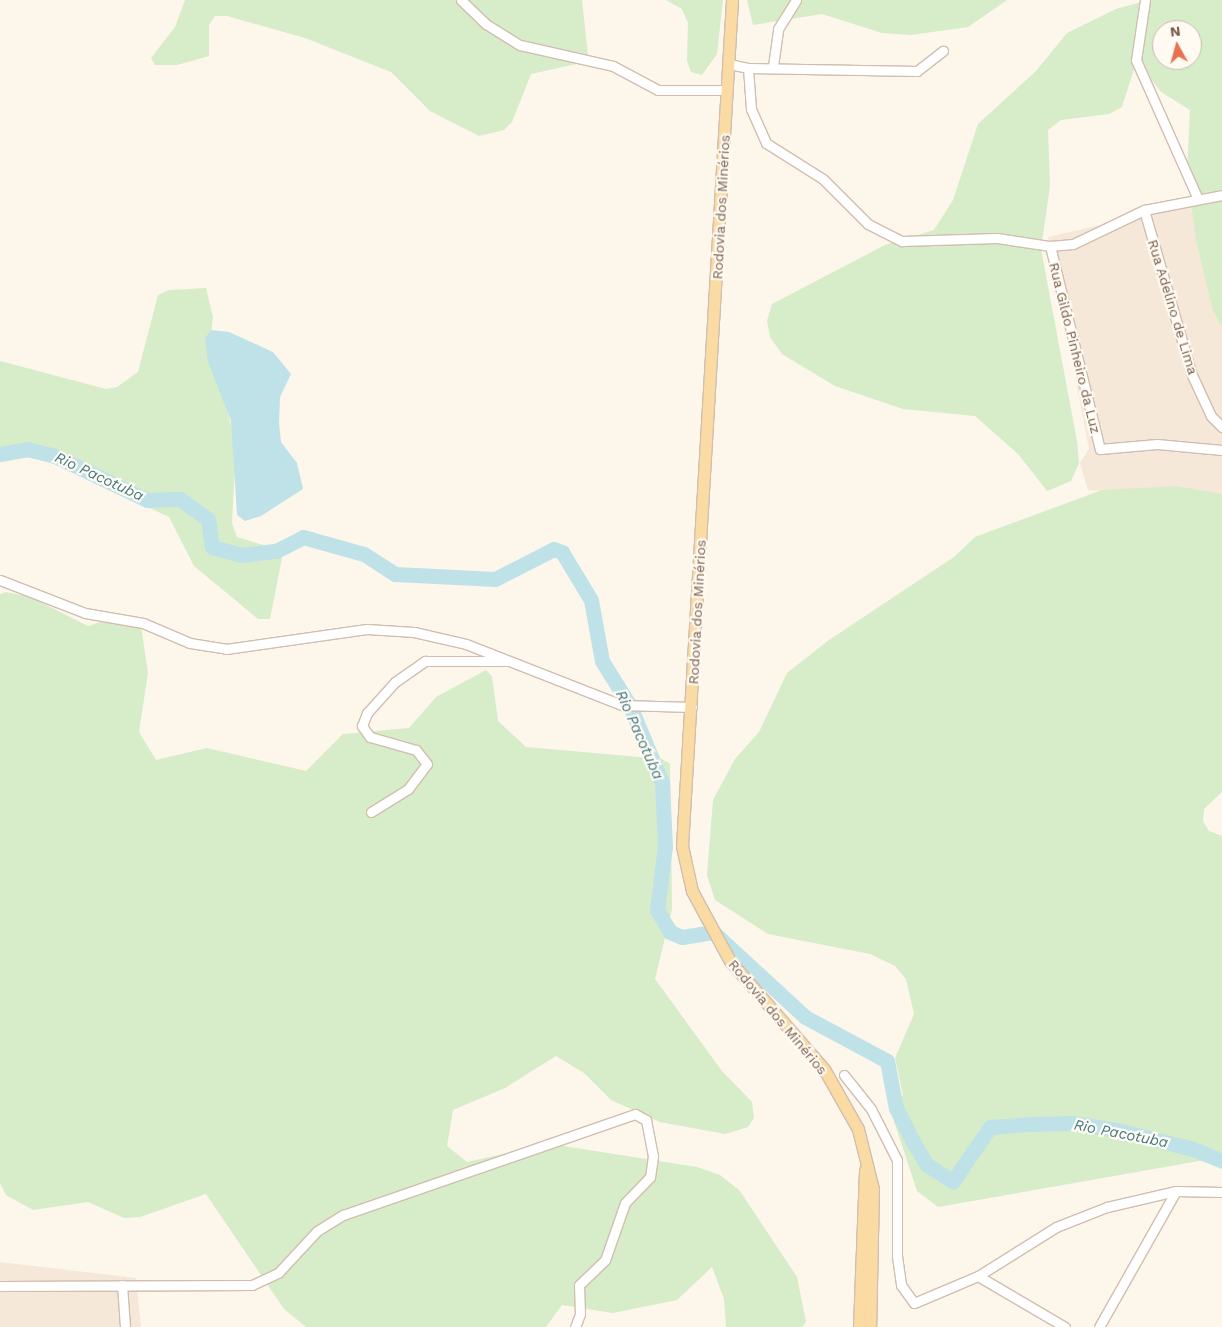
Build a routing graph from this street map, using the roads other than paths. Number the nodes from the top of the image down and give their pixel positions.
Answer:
1 (461, 0) edge
2 (732, 0) edge
3 (796, 0) edge
4 (1145, 0) edge
5 (943, 51) dead end
6 (729, 64) junction
7 (774, 66) junction
8 (748, 68) junction
9 (727, 90) junction
10 (1222, 195) edge
11 (1197, 197) junction
12 (1144, 210) junction
13 (1050, 246) junction
14 (1222, 427) edge
15 (1222, 450) edge
16 (0, 580) edge
17 (508, 661) junction
18 (692, 707) junction
19 (371, 812) dead end
20 (844, 1075) dead end
21 (866, 1168) junction
22 (1176, 1191) junction
23 (1222, 1192) edge
24 (978, 1276) junction
25 (122, 1285) junction
26 (0, 1286) edge
27 (125, 1327) edge
28 (575, 1327) edge
29 (859, 1327) edge
30 (870, 1327) edge
31 (1065, 1327) edge
32 (1099, 1327) edge

1 - 9 street
2 - 6 main road, Rodovia dos Minérios
3 - 7 street
4 - 11 street
5 - 7 street
6 - 8 street
6 - 9 main road, Rodovia dos Minérios
7 - 8 street
8 - 13 street
9 - 18 main road, Rodovia dos Minérios
10 - 11 street
11 - 12 street
12 - 13 street
12 - 14 street, Rua Adelino de Lima
13 - 15 street, Rua Gildo Pinheiro da Luz
16 - 17 street
17 - 18 street
17 - 19 street
18 - 21 main road, Rodovia dos Minérios
20 - 24 street
21 - 29 main road, Rodovia dos Minérios
21 - 30 main road, Rodovia dos Minérios
22 - 23 street
22 - 24 street
22 - 32 street
24 - 31 street
25 - 26 street
25 - 27 street
25 - 28 street

